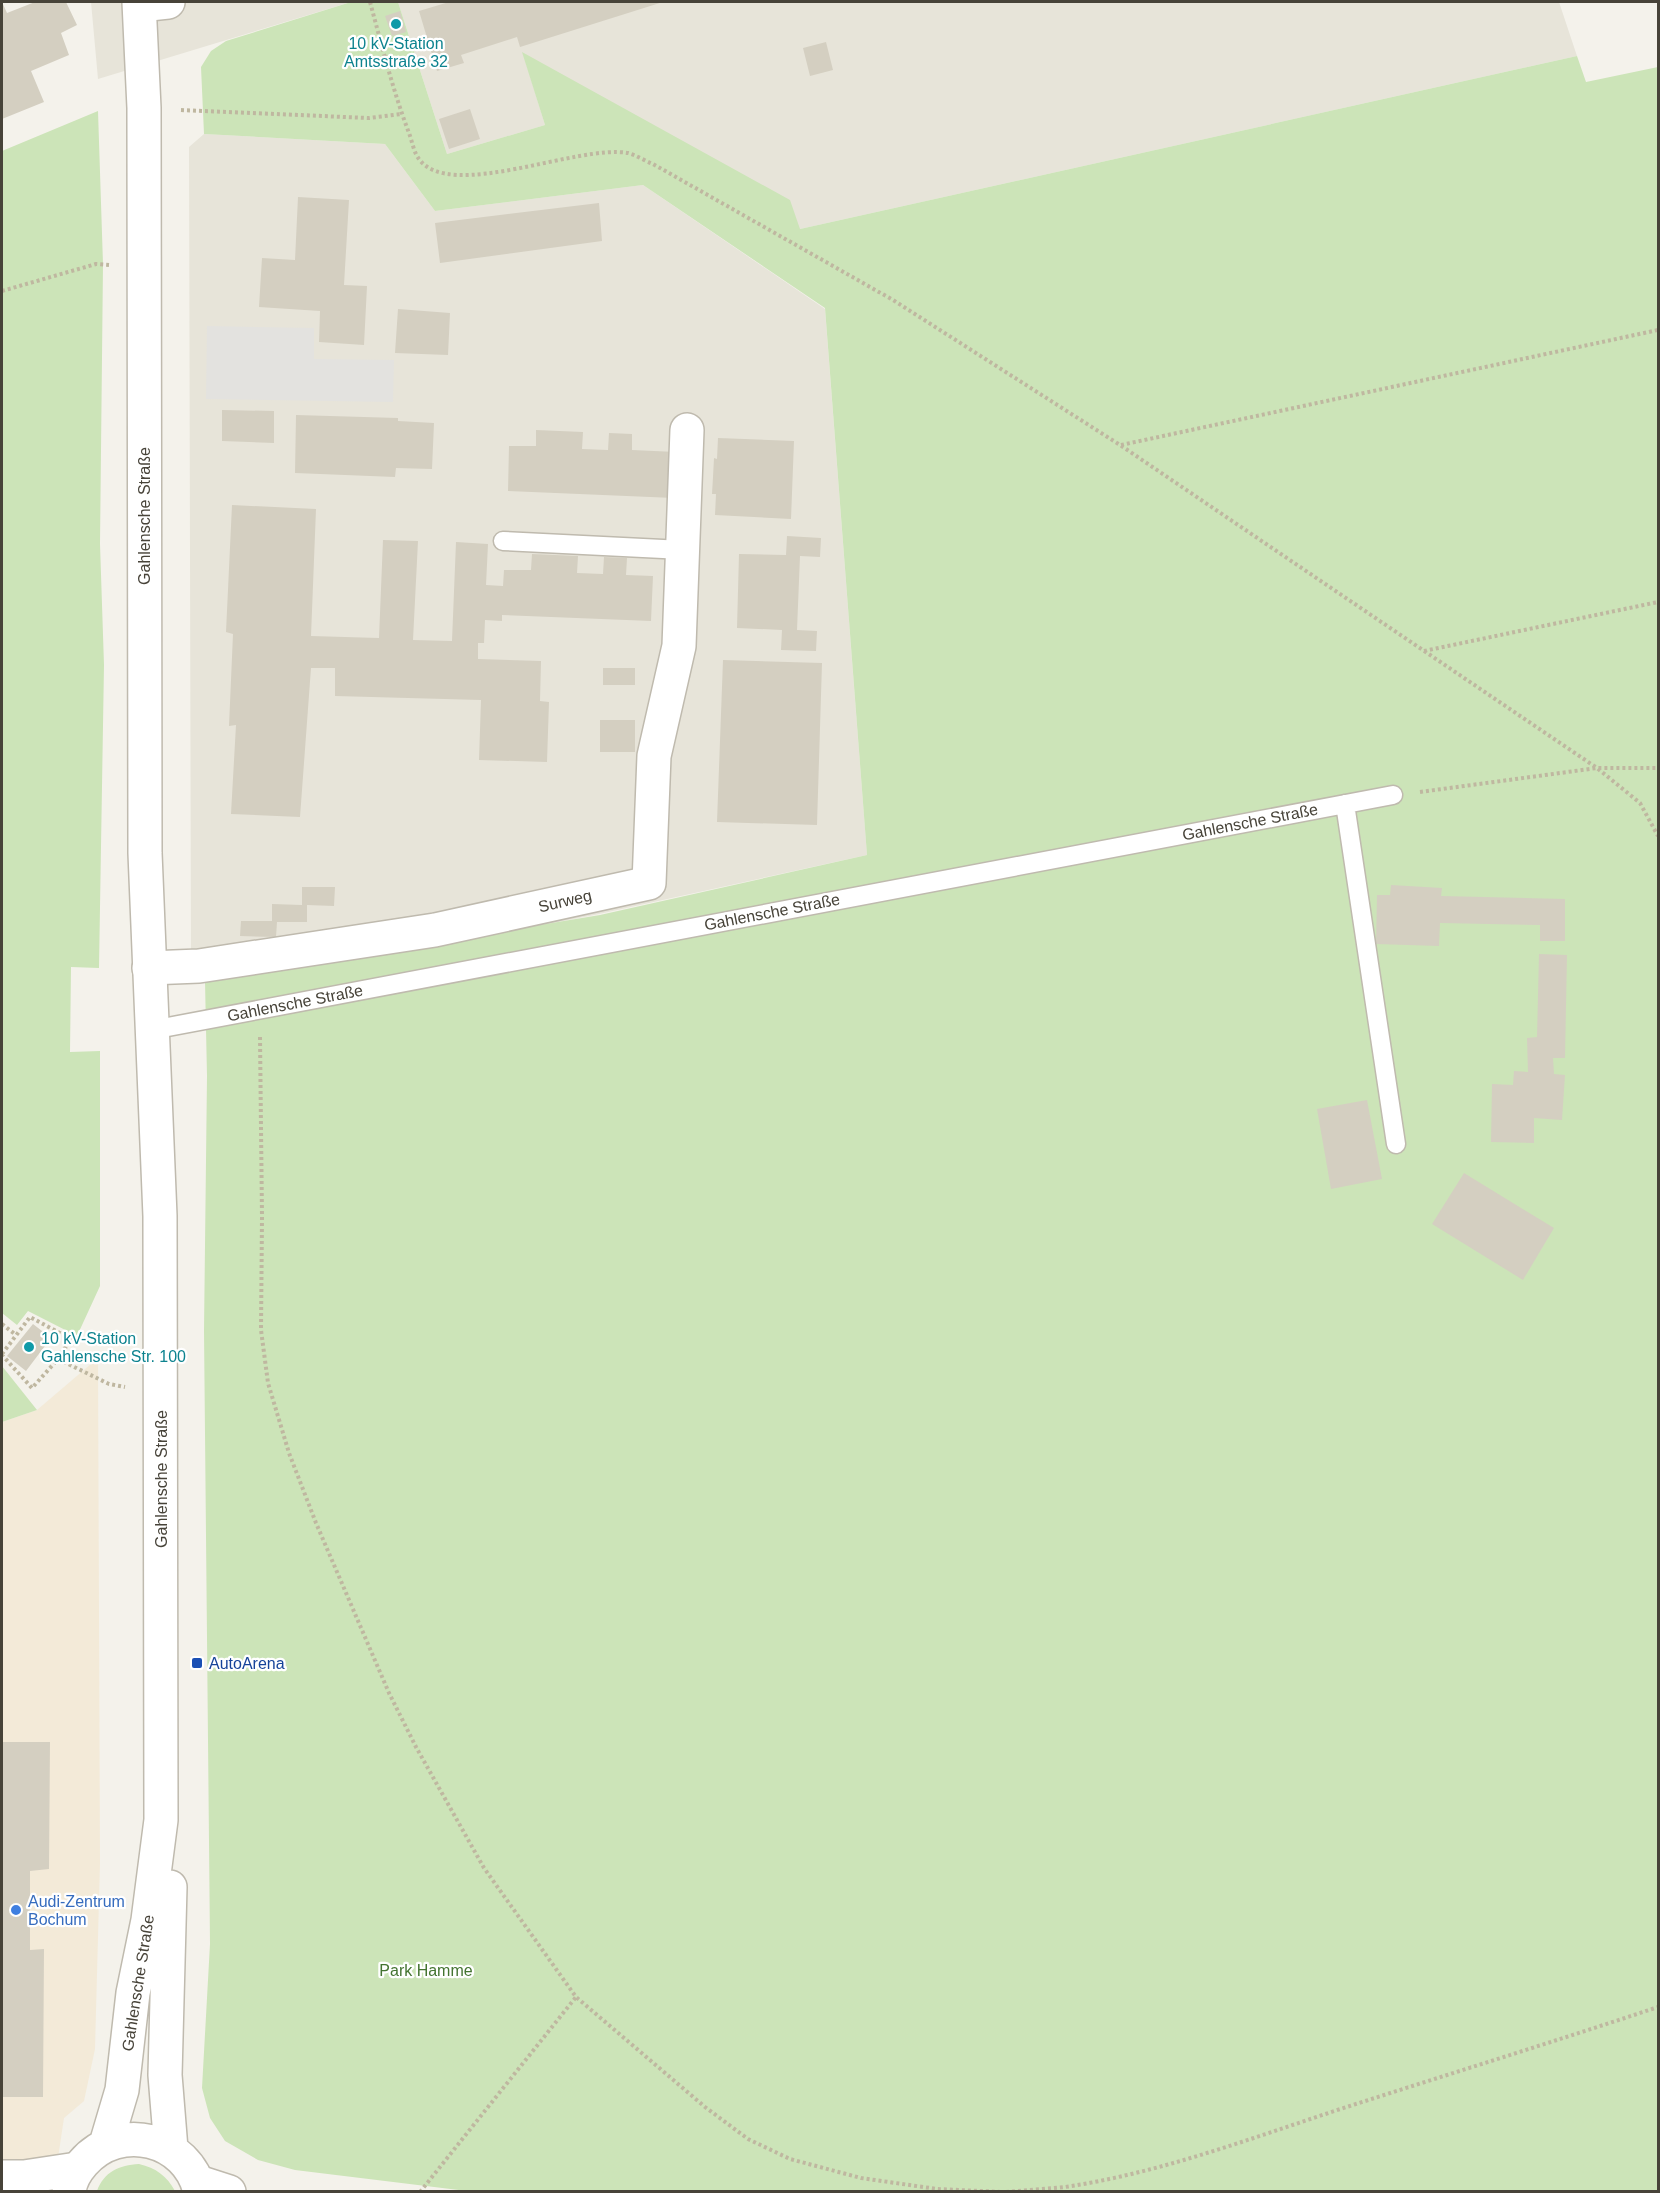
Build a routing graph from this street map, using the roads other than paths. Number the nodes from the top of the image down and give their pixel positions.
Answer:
1 (149, 3) edge
2 (687, 430) dead end
3 (503, 541) dead end
4 (682, 550) junction
5 (1393, 795) road end
6 (1346, 804) junction
7 (148, 968) junction
8 (152, 1030) junction
9 (1396, 1144) dead end
10 (161, 1820) junction
11 (106, 2145) junction
12 (171, 2149) junction
13 (2, 2178) edge
14 (73, 2180) edge
15 (199, 2186) edge
16 (229, 2192) edge

1 - 7 street, Gahlensche Straße
2 - 4 street, Surweg
3 - 4 lane
4 - 7 street, Surweg
5 - 6 lane, Gahlensche Straße
6 - 8 lane, Gahlensche Straße
6 - 9 lane
7 - 8 street, Gahlensche Straße
8 - 10 street, Gahlensche Straße
10 - 11 street, Gahlensche Straße
10 - 12 street, Gahlensche Straße
11 - 12 street
11 - 14 street
12 - 15 street
13 - 14 street
15 - 16 street

